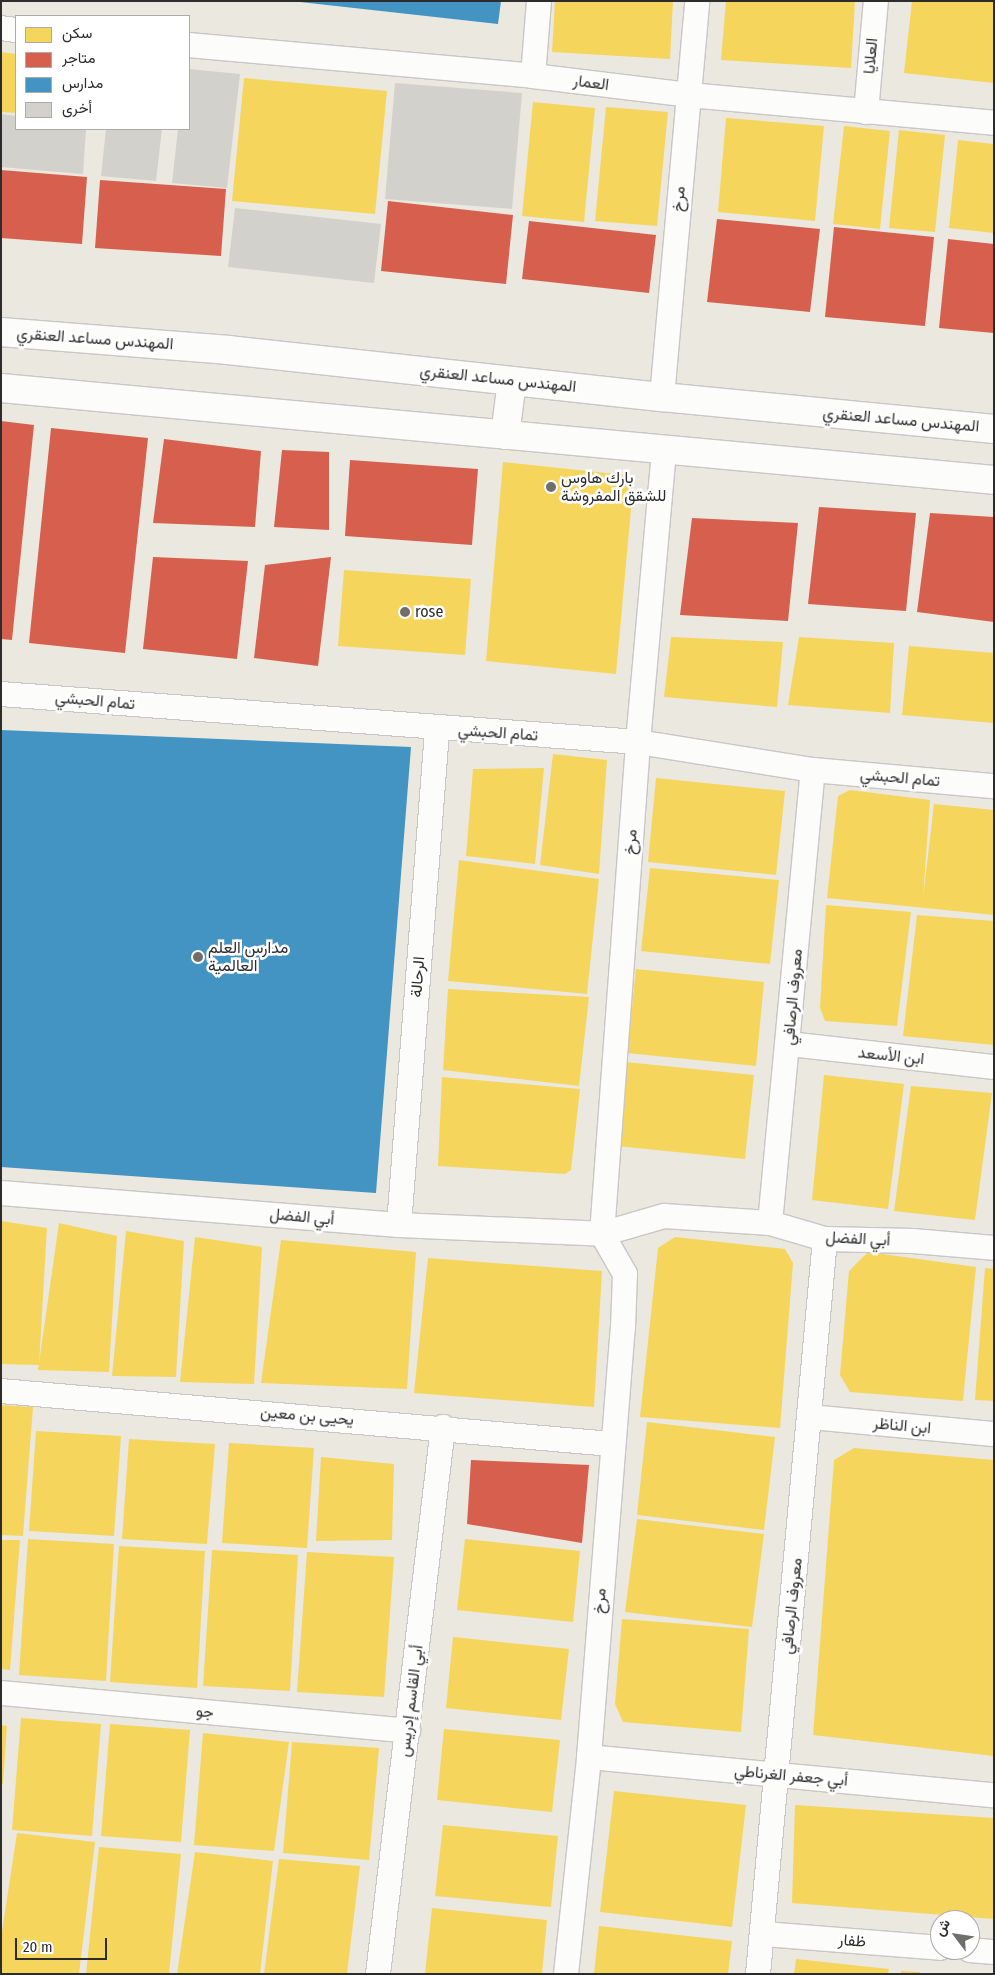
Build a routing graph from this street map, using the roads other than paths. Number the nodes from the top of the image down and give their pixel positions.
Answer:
1 (539, 1) edge
2 (697, 1) edge
3 (876, 1) edge
4 (1, 28) edge
5 (15, 30) edge
6 (190, 45) edge
7 (533, 76) junction
8 (688, 95) junction
9 (866, 112) junction
10 (994, 124) edge
11 (1, 332) edge
12 (512, 381) junction
13 (1, 388) edge
14 (662, 397) junction
15 (994, 429) edge
16 (505, 435) junction
17 (664, 451) junction
18 (994, 480) edge
19 (1, 694) edge
20 (437, 729) junction
21 (638, 742) junction
22 (813, 770) junction
23 (994, 786) edge
24 (789, 1044) junction
25 (994, 1067) edge
26 (1, 1193) edge
27 (770, 1223) junction
28 (399, 1225) junction
29 (602, 1234) junction
30 (824, 1239) junction
31 (994, 1248) edge
32 (1, 1391) edge
33 (810, 1417) junction
34 (443, 1427) junction
35 (994, 1434) edge
36 (612, 1444) junction
37 (1, 1693) edge
38 (408, 1731) junction
39 (589, 1757) junction
40 (776, 1775) junction
41 (994, 1795) edge
42 (764, 1934) junction
43 (930, 1947) edge
44 (980, 1951) edge
45 (994, 1952) edge
46 (378, 1974) edge
47 (566, 1974) edge
48 (758, 1974) edge

1 - 7 street
2 - 8 street, مرخ
3 - 9 street, العلايا
4 - 5 street
6 - 7 street, العمار
7 - 8 street, العمار
8 - 9 street, العمار
8 - 14 street, مرخ
9 - 10 street, العمار
11 - 12 street, المهندس مساعد العنقري
12 - 14 street, المهندس مساعد العنقري
12 - 16 street
13 - 16 street
14 - 15 street, المهندس مساعد العنقري
16 - 17 street
17 - 18 street
17 - 21 street, مرخ
19 - 20 street, تمام الحبشي
20 - 21 street, تمام الحبشي
20 - 28 street, الرحالة
21 - 22 street, تمام الحبشي
21 - 29 street, مرخ
22 - 23 street, تمام الحبشي
22 - 24 street, معروف الرصافي
24 - 25 street, ابن الأسعد
24 - 27 street, معروف الرصافي
26 - 28 street, أبي الفضل
27 - 29 street, أبي الفضل
27 - 30 street, أبي الفضل
28 - 29 street, أبي الفضل
29 - 36 street, مرخ
30 - 31 street, أبي الفضل
30 - 33 street, معروف الرصافي
32 - 34 street, يحيى بن معين
33 - 35 street, ابن الناظر
33 - 40 street, معروف الرصافي
34 - 36 street, يحيى بن معين
34 - 38 street, أبي القاسم إدريس
36 - 39 street, مرخ
37 - 38 street, جو
38 - 46 street, أبي القاسم إدريس
39 - 40 street, أبي جعفر الغرناطي
39 - 47 street, مرخ
40 - 41 street, أبي جعفر الغرناطي
40 - 42 street, معروف الرصافي
42 - 43 street, ظفار
42 - 48 street, معروف الرصافي
44 - 45 street

